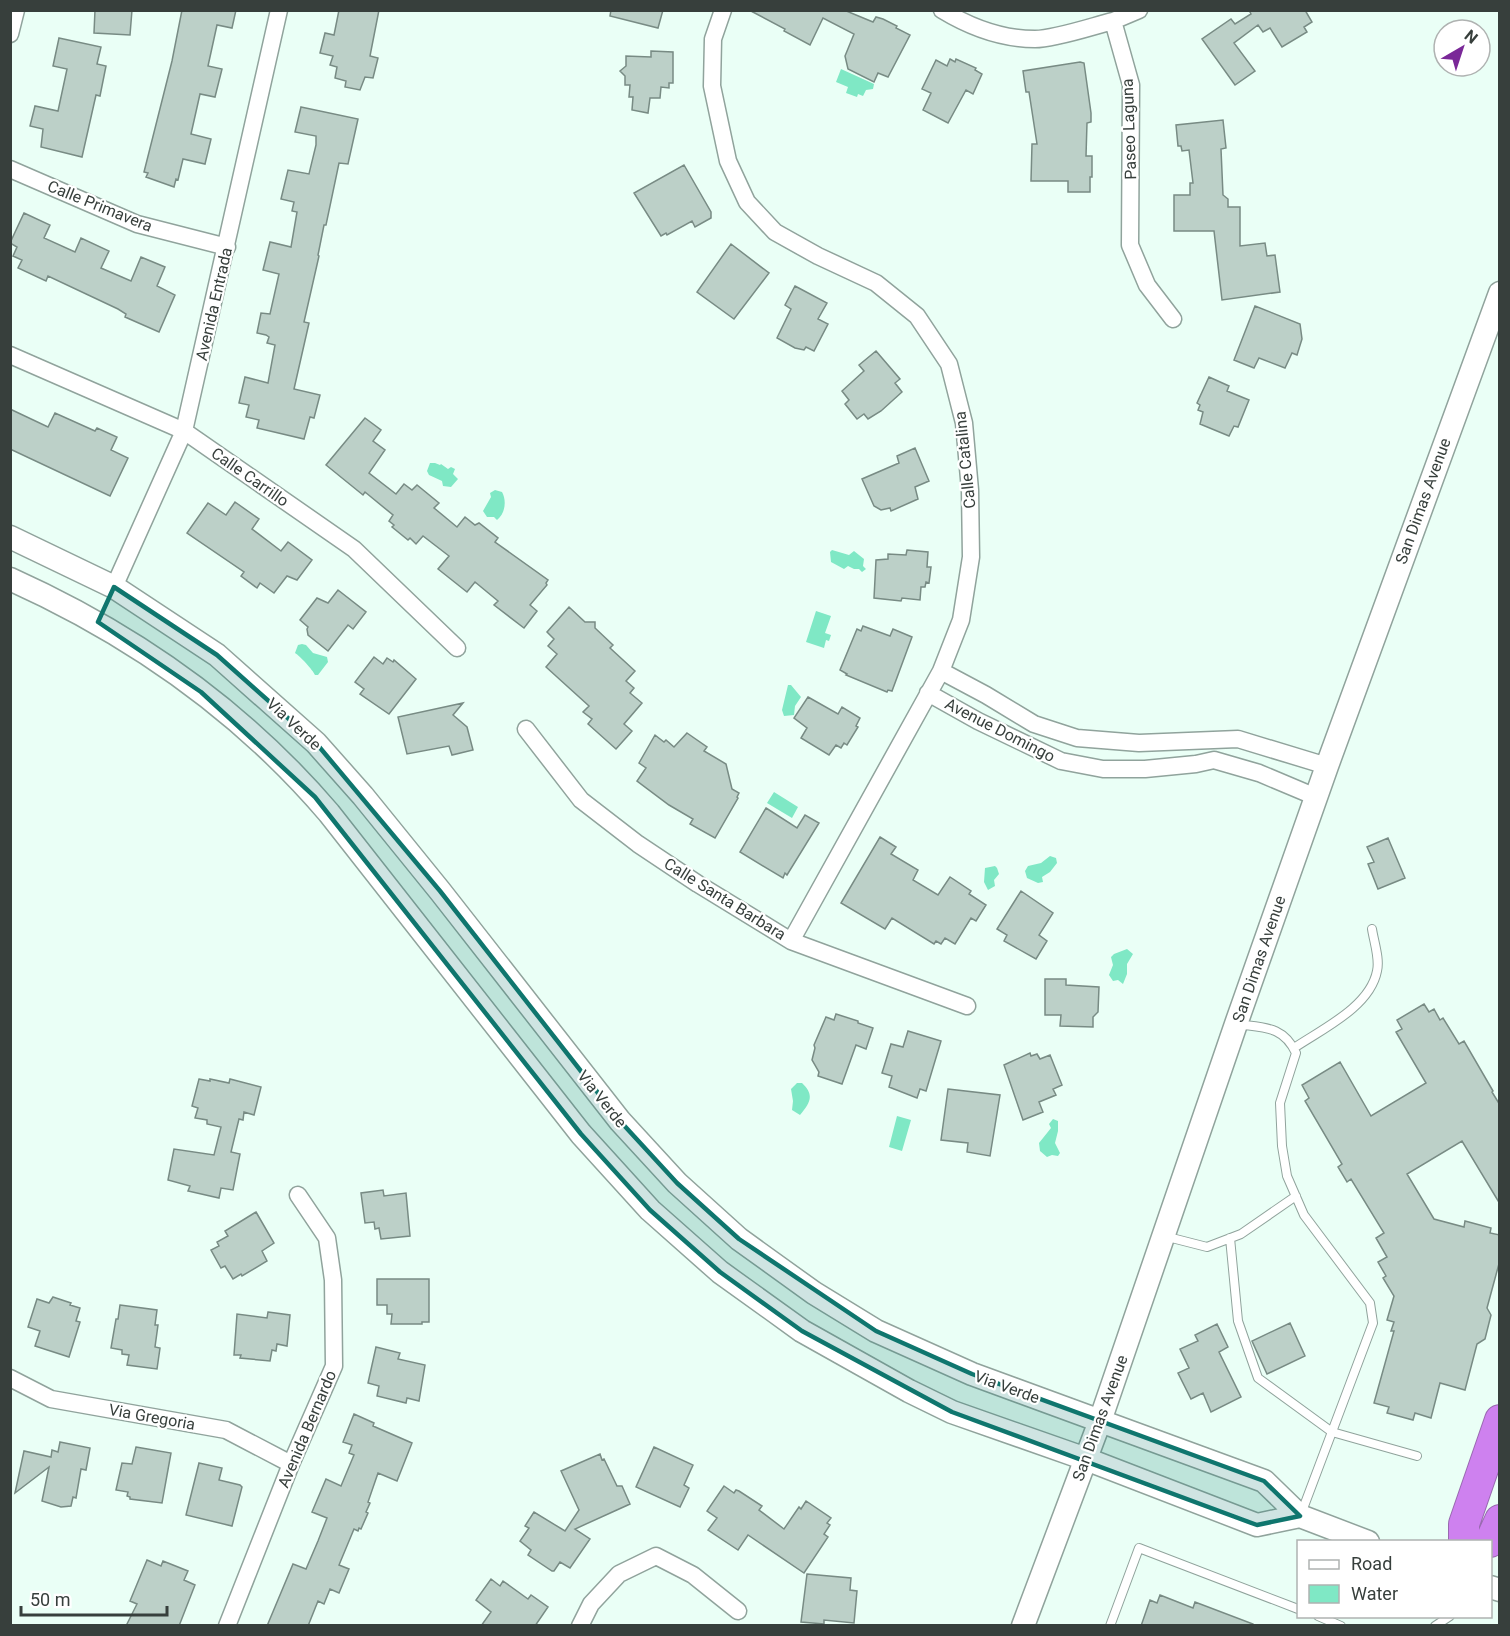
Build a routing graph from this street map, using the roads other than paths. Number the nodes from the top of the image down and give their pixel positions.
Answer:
1 (16, 10) edge
2 (279, 10) edge
3 (723, 10) edge
4 (1139, 10) edge
5 (948, 14) edge
6 (1113, 21) junction
7 (10, 34) edge
8 (10, 169) edge
9 (227, 248) junction
10 (1500, 293) edge
11 (1173, 319) dead end
12 (10, 355) edge
13 (184, 431) junction
14 (10, 537) edge
15 (10, 579) edge
16 (114, 587) junction
17 (98, 622) junction
18 (457, 648) dead end
19 (941, 670) junction
20 (928, 693) junction
21 (526, 729) dead end
22 (1217, 740) junction
23 (1214, 760) junction
24 (1327, 766) junction
25 (1316, 797) junction
26 (1372, 929) dead end
27 (791, 941) junction
28 (967, 1006) dead end
29 (1236, 1024) junction
30 (1294, 1048) junction
31 (298, 1196) dead end
32 (1296, 1196) junction
33 (1163, 1236) junction
34 (1230, 1238) junction
35 (10, 1377) edge
36 (1500, 1420) edge
37 (1100, 1421) junction
38 (1332, 1432) junction
39 (1417, 1456) dead end
40 (1086, 1459) junction
41 (291, 1464) junction
42 (1300, 1516) junction
43 (1500, 1520) edge
44 (1363, 1540) edge
45 (1464, 1540) edge
46 (1492, 1540) edge
47 (1297, 1608) edge
48 (738, 1611) dead end
49 (1321, 1618) edge
50 (1449, 1618) edge
51 (227, 1626) edge
52 (580, 1626) edge
53 (1023, 1626) edge
54 (1110, 1626) edge
55 (1341, 1626) edge
56 (1435, 1626) edge

1 - 7 street
2 - 9 street, Avenida Entrada
3 - 19 street, Calle Catalina
4 - 6 street
5 - 6 street
6 - 11 street, Paseo Laguna
8 - 9 street, Calle Primavera
9 - 13 street, Avenida Entrada
10 - 24 main road, San Dimas Avenue
12 - 13 street, Calle Carrillo
13 - 16 street, Avenida Entrada
13 - 18 street, Calle Carrillo
14 - 16 main road, Via Verde
15 - 17 main road
16 - 17 main road
16 - 37 main road, Via Verde
17 - 40 main road
19 - 20 street, Calle Catalina
19 - 22 street, Avenue Domingo
20 - 23 street, Avenue Domingo
20 - 27 street, Calle Catalina
21 - 27 street, Calle Santa Barbara
22 - 23 street
22 - 24 street, Avenue Domingo
23 - 25 street, Avenue Domingo
24 - 25 main road, San Dimas Avenue
25 - 29 main road, San Dimas Avenue
26 - 30 lane
27 - 28 street, Calle Santa Barbara
29 - 30 lane
29 - 33 main road, San Dimas Avenue
30 - 32 lane
31 - 41 street, Avenida Bernardo
32 - 34 lane
32 - 38 lane
33 - 34 lane
33 - 37 main road, San Dimas Avenue
34 - 38 lane
35 - 41 street, Via Gregoria
36 - 45 highway
37 - 40 main road, San Dimas Avenue
37 - 42 main road, Via Verde
38 - 39 lane
38 - 42 lane
40 - 42 main road
40 - 53 main road, San Dimas Avenue
41 - 51 street, Avenida Bernardo
42 - 44 main road, Via Verde
43 - 46 highway
47 - 54 lane
48 - 52 street
49 - 55 lane
50 - 56 lane

